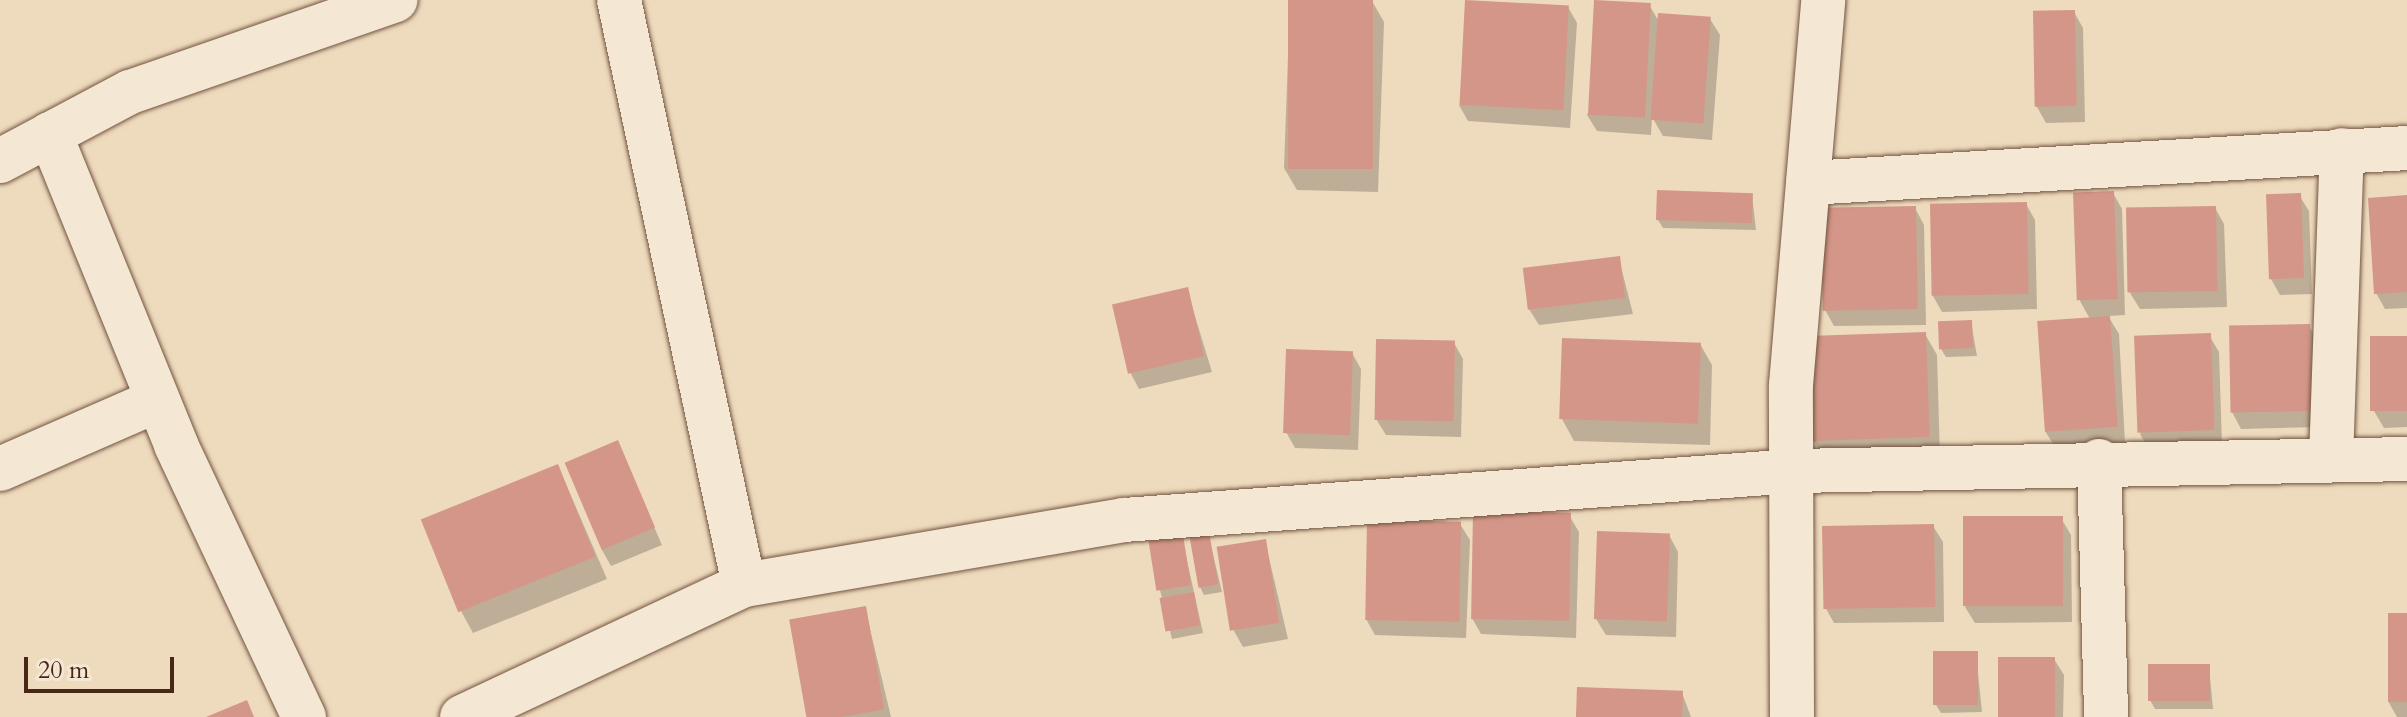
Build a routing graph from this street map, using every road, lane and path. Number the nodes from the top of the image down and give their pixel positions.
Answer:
1 (395, 0) edge
2 (619, 0) edge
3 (1823, 0) edge
4 (50, 134) junction
5 (2407, 148) edge
6 (2342, 150) junction
7 (0, 161) edge
8 (1808, 183) junction
9 (158, 400) junction
10 (2407, 459) edge
11 (2331, 460) junction
12 (2099, 461) junction
13 (0, 469) edge
14 (1795, 471) junction
15 (744, 585) junction
16 (304, 717) edge
17 (462, 717) edge
18 (1792, 717) edge
19 (2106, 717) edge

1 - 4 street
2 - 15 street
3 - 8 street
4 - 7 street
4 - 9 street
5 - 6 street
6 - 8 street
6 - 11 street
8 - 14 street
9 - 13 street
9 - 16 street
10 - 11 street
11 - 12 street
12 - 14 street
12 - 19 street
14 - 15 street
14 - 18 street
15 - 17 street

